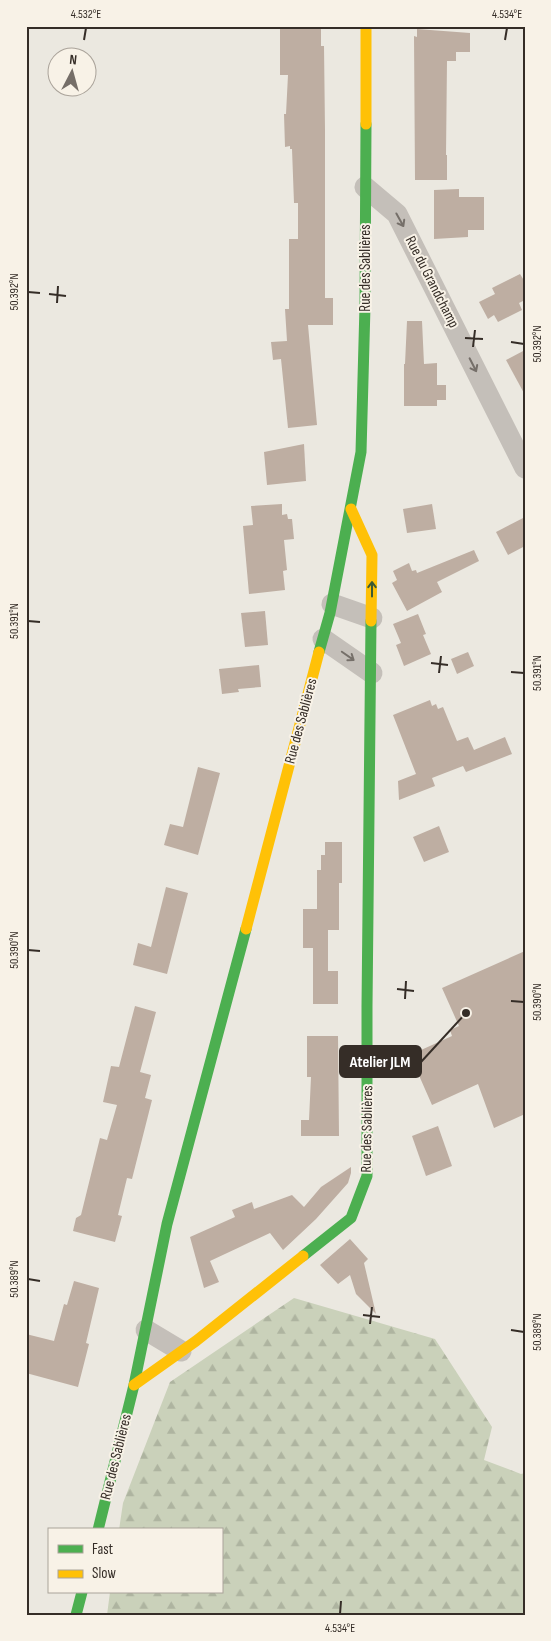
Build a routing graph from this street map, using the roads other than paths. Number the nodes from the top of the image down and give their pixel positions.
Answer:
1 (366, 26) edge
2 (365, 187) junction
3 (525, 468) edge
4 (350, 509) junction
5 (332, 604) junction
6 (372, 618) junction
7 (323, 639) junction
8 (372, 673) junction
9 (146, 1330) junction
10 (181, 1351) junction
11 (134, 1385) junction
12 (98, 1528) edge
13 (81, 1594) edge
14 (76, 1615) edge

1 - 2 main road, Rue des Sablières
2 -> 3 street, Rue du Grandchamp
2 - 4 main road, Rue des Sablières
4 - 5 main road, Rue des Sablières
6 -> 4 main road, Rue des Sablières
5 - 6 street
5 - 7 main road, Rue des Sablières
6 - 8 main road, Rue des Sablières
7 -> 8 street
7 - 9 main road, Rue des Sablières
8 - 10 main road, Rue des Sablières
9 - 10 street
9 - 11 main road, Rue des Sablières
10 - 11 main road, Rue des Sablières
11 - 12 main road, Rue des Sablières
13 - 14 main road

